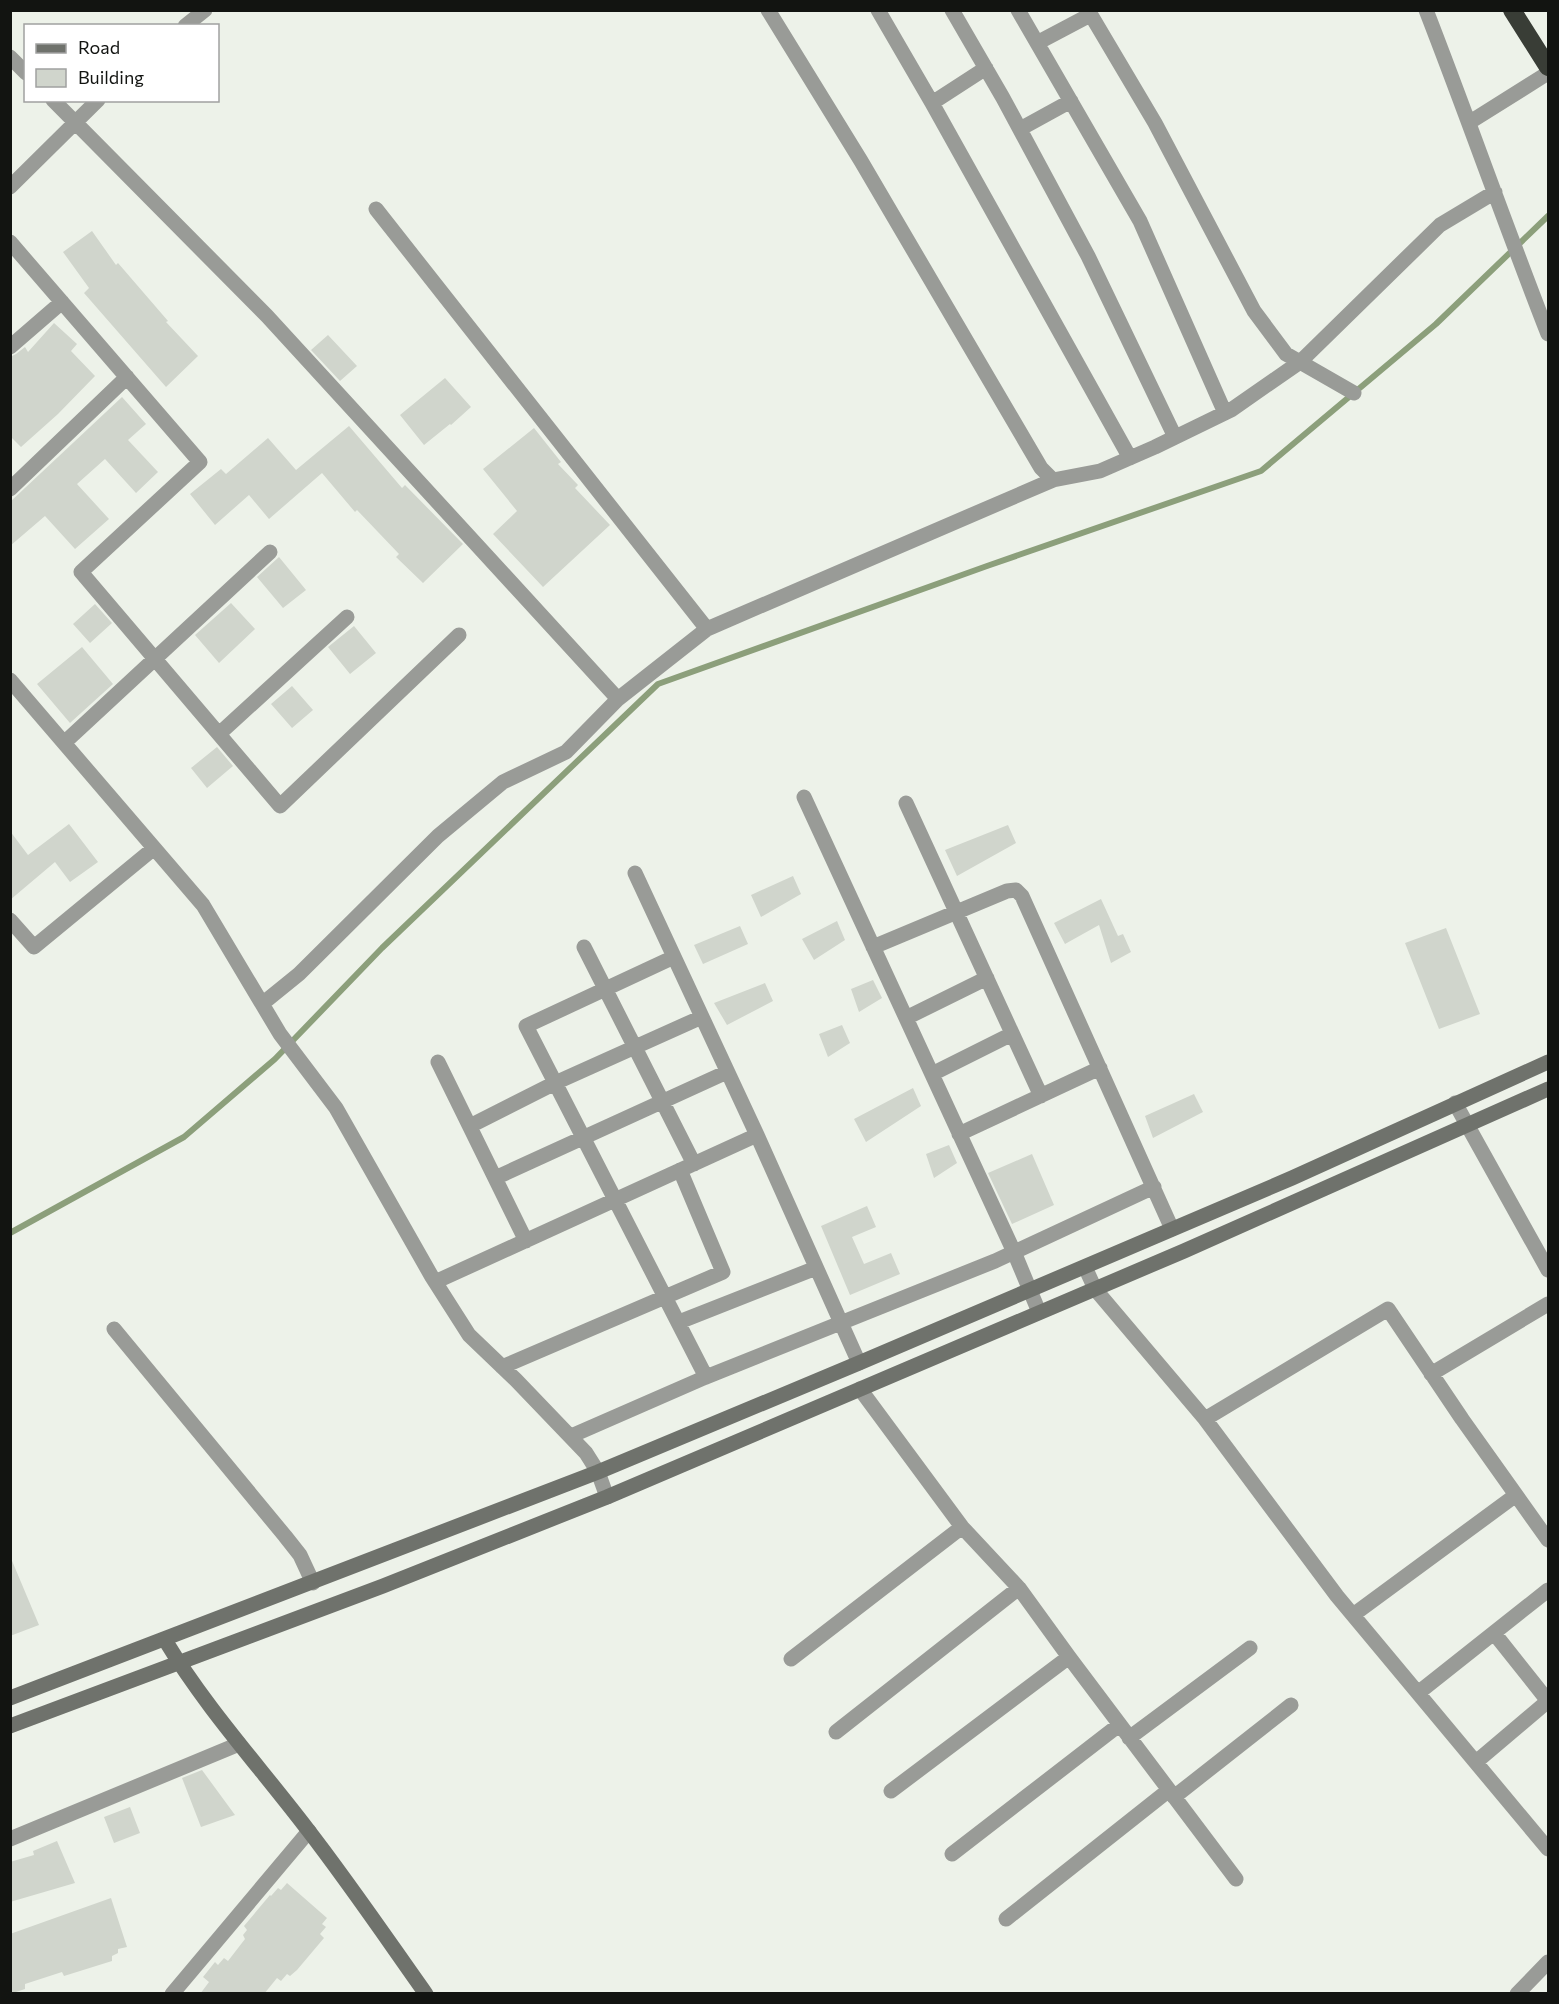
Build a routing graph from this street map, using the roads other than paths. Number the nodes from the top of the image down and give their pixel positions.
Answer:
1 (205, 10) edge
2 (768, 10) edge
3 (878, 10) edge
4 (952, 10) edge
5 (1018, 10) edge
6 (1426, 10) edge
7 (1512, 10) edge
8 (1089, 13) edge
9 (188, 24) edge
10 (1037, 43) junction
11 (10, 57) edge
12 (1545, 61) edge
13 (986, 68) junction
14 (24, 71) edge
15 (1548, 73) edge
16 (1071, 101) junction
17 (55, 102) edge
18 (96, 102) edge
19 (932, 102) junction
20 (75, 122) junction
21 (1470, 122) junction
22 (1020, 129) junction
23 (10, 187) edge
24 (1495, 192) junction
25 (376, 209) dead end
26 (10, 242) edge
27 (62, 302) junction
28 (1548, 334) edge
29 (10, 347) edge
30 (1300, 362) junction
31 (127, 377) junction
32 (1354, 393) dead end
33 (1225, 413) junction
34 (1175, 437) junction
35 (1130, 458) junction
36 (1053, 480) junction
37 (10, 489) edge
38 (270, 552) dead end
39 (348, 617) dead end
40 (707, 629) junction
41 (459, 635) dead end
42 (155, 659) junction
43 (10, 680) edge
44 (618, 699) junction
45 (219, 734) junction
46 (64, 743) junction
47 (804, 797) dead end
48 (906, 803) dead end
49 (153, 849) junction
50 (635, 873) dead end
51 (956, 912) junction
52 (10, 920) edge
53 (873, 946) junction
54 (584, 947) dead end
55 (674, 957) junction
56 (987, 978) junction
57 (605, 989) junction
58 (262, 1004) junction
59 (702, 1017) junction
60 (906, 1018) junction
61 (1012, 1034) junction
62 (634, 1047) junction
63 (438, 1062) dead end
64 (1548, 1062) edge
65 (1100, 1068) junction
66 (727, 1072) junction
67 (932, 1074) junction
68 (555, 1083) junction
69 (1548, 1089) edge
70 (1041, 1096) junction
71 (662, 1101) junction
72 (1455, 1103) junction
73 (470, 1126) junction
74 (1466, 1126) junction
75 (959, 1134) junction
76 (757, 1135) junction
77 (583, 1137) junction
78 (687, 1167) junction
79 (495, 1178) junction
80 (1154, 1187) junction
81 (615, 1200) junction
82 (1172, 1229) junction
83 (526, 1241) junction
84 (1014, 1252) junction
85 (1085, 1267) junction
86 (816, 1268) junction
87 (1548, 1270) edge
88 (435, 1282) junction
89 (1030, 1289) junction
90 (1095, 1289) junction
91 (665, 1296) junction
92 (1548, 1304) edge
93 (1039, 1312) junction
94 (679, 1322) junction
95 (841, 1323) junction
96 (114, 1329) dead end
97 (859, 1363) junction
98 (502, 1367) junction
99 (1431, 1374) junction
100 (706, 1377) junction
101 (860, 1389) junction
102 (1205, 1419) junction
103 (571, 1436) junction
104 (597, 1472) junction
105 (1516, 1495) junction
106 (607, 1497) junction
107 (962, 1527) junction
108 (1548, 1540) edge
109 (313, 1582) junction
110 (1019, 1588) junction
111 (1548, 1590) edge
112 (1353, 1615) junction
113 (1494, 1633) junction
114 (165, 1640) junction
115 (1250, 1648) dead end
116 (1069, 1657) junction
117 (791, 1659) dead end
118 (179, 1663) junction
119 (1418, 1693) junction
120 (10, 1698) edge
121 (1548, 1701) edge
122 (1291, 1705) dead end
123 (1119, 1725) junction
124 (10, 1726) edge
125 (836, 1731) dead end
126 (1129, 1738) junction
127 (239, 1744) junction
128 (1476, 1762) junction
129 (891, 1791) dead end
130 (1171, 1793) junction
131 (309, 1831) junction
132 (10, 1839) edge
133 (1548, 1848) edge
134 (952, 1854) dead end
135 (1236, 1879) dead end
136 (1006, 1918) dead end
137 (1548, 1962) edge
138 (172, 1994) edge
139 (426, 1994) edge
140 (1517, 1994) edge

1 - 9 street
2 - 36 street
3 - 19 street
4 - 13 street
5 - 10 street
6 - 21 street
7 - 12 highway
8 - 10 street
8 - 30 street
10 - 16 street
11 - 14 street
13 - 19 street
13 - 22 street
15 - 21 street
16 - 22 street
16 - 33 street
17 - 20 street
18 - 20 street
19 - 35 street
20 - 23 street
20 - 44 street
21 - 24 street
22 - 34 street
24 - 28 street
24 - 30 street
25 - 40 street
26 - 27 street
27 - 29 street
27 - 31 street
30 - 32 street
30 - 33 street
31 - 37 street
31 - 42 street
33 - 34 street
34 - 35 street
35 - 36 street
36 - 40 street
38 - 42 street
39 - 45 street
40 - 44 street
41 - 45 street
42 - 45 street
42 - 46 street
43 - 46 street
44 - 58 street
46 - 49 street
47 - 53 street
48 - 51 street
49 - 52 street
49 - 58 street
50 - 55 street
51 - 53 street
51 - 56 street
51 - 65 street
53 - 60 street
54 - 57 street
55 - 57 street
55 - 59 street
56 - 60 street
56 - 61 street
57 - 62 street
57 - 68 street
58 - 88 street
59 - 62 street
59 - 66 street
60 - 67 street
61 - 67 street
61 - 70 street
62 - 68 street
62 - 71 street
63 - 73 street
64 - 72 street
65 - 70 street
65 - 80 street
66 - 71 street
66 - 76 street
67 - 75 street
68 - 73 street
68 - 77 street
69 - 74 street
70 - 75 street
71 - 77 street
71 - 78 street
72 - 74 street
72 - 82 street
73 - 79 street
74 - 87 street
74 - 90 street
75 - 84 street
76 - 78 street
76 - 86 street
77 - 79 street
77 - 81 street
78 - 81 street
78 - 91 street
79 - 83 street
80 - 82 street
80 - 84 street
81 - 83 street
81 - 91 street
82 - 85 street
83 - 88 street
84 - 89 street
84 - 95 street
85 - 89 street
85 - 90 street
86 - 94 street
86 - 95 street
88 - 98 street
89 - 93 street
89 - 97 street
90 - 93 street
90 - 102 street
91 - 94 street
91 - 98 street
92 - 99 street
93 - 101 street
94 - 100 street
95 - 97 street
95 - 100 street
96 - 109 street
97 - 104 street
98 - 103 street
99 - 102 street
99 - 105 street
100 - 103 street
101 - 106 street
101 - 107 street
102 - 112 street
103 - 104 street
104 - 106 street
104 - 109 street
105 - 108 street
105 - 112 street
106 - 118 street
107 - 110 street
107 - 117 street
109 - 114 street
110 - 116 street
110 - 125 street
111 - 113 street
112 - 119 street
113 - 119 street
113 - 121 street
114 - 118 street
114 - 120 street
115 - 126 street
116 - 123 street
116 - 129 street
118 - 124 street
118 - 127 street
119 - 128 street
121 - 128 street
122 - 130 street
123 - 126 street
123 - 134 street
126 - 130 street
127 - 131 street
127 - 132 street
128 - 133 street
130 - 135 street
130 - 136 street
131 - 138 street
131 - 139 street
137 - 140 street

